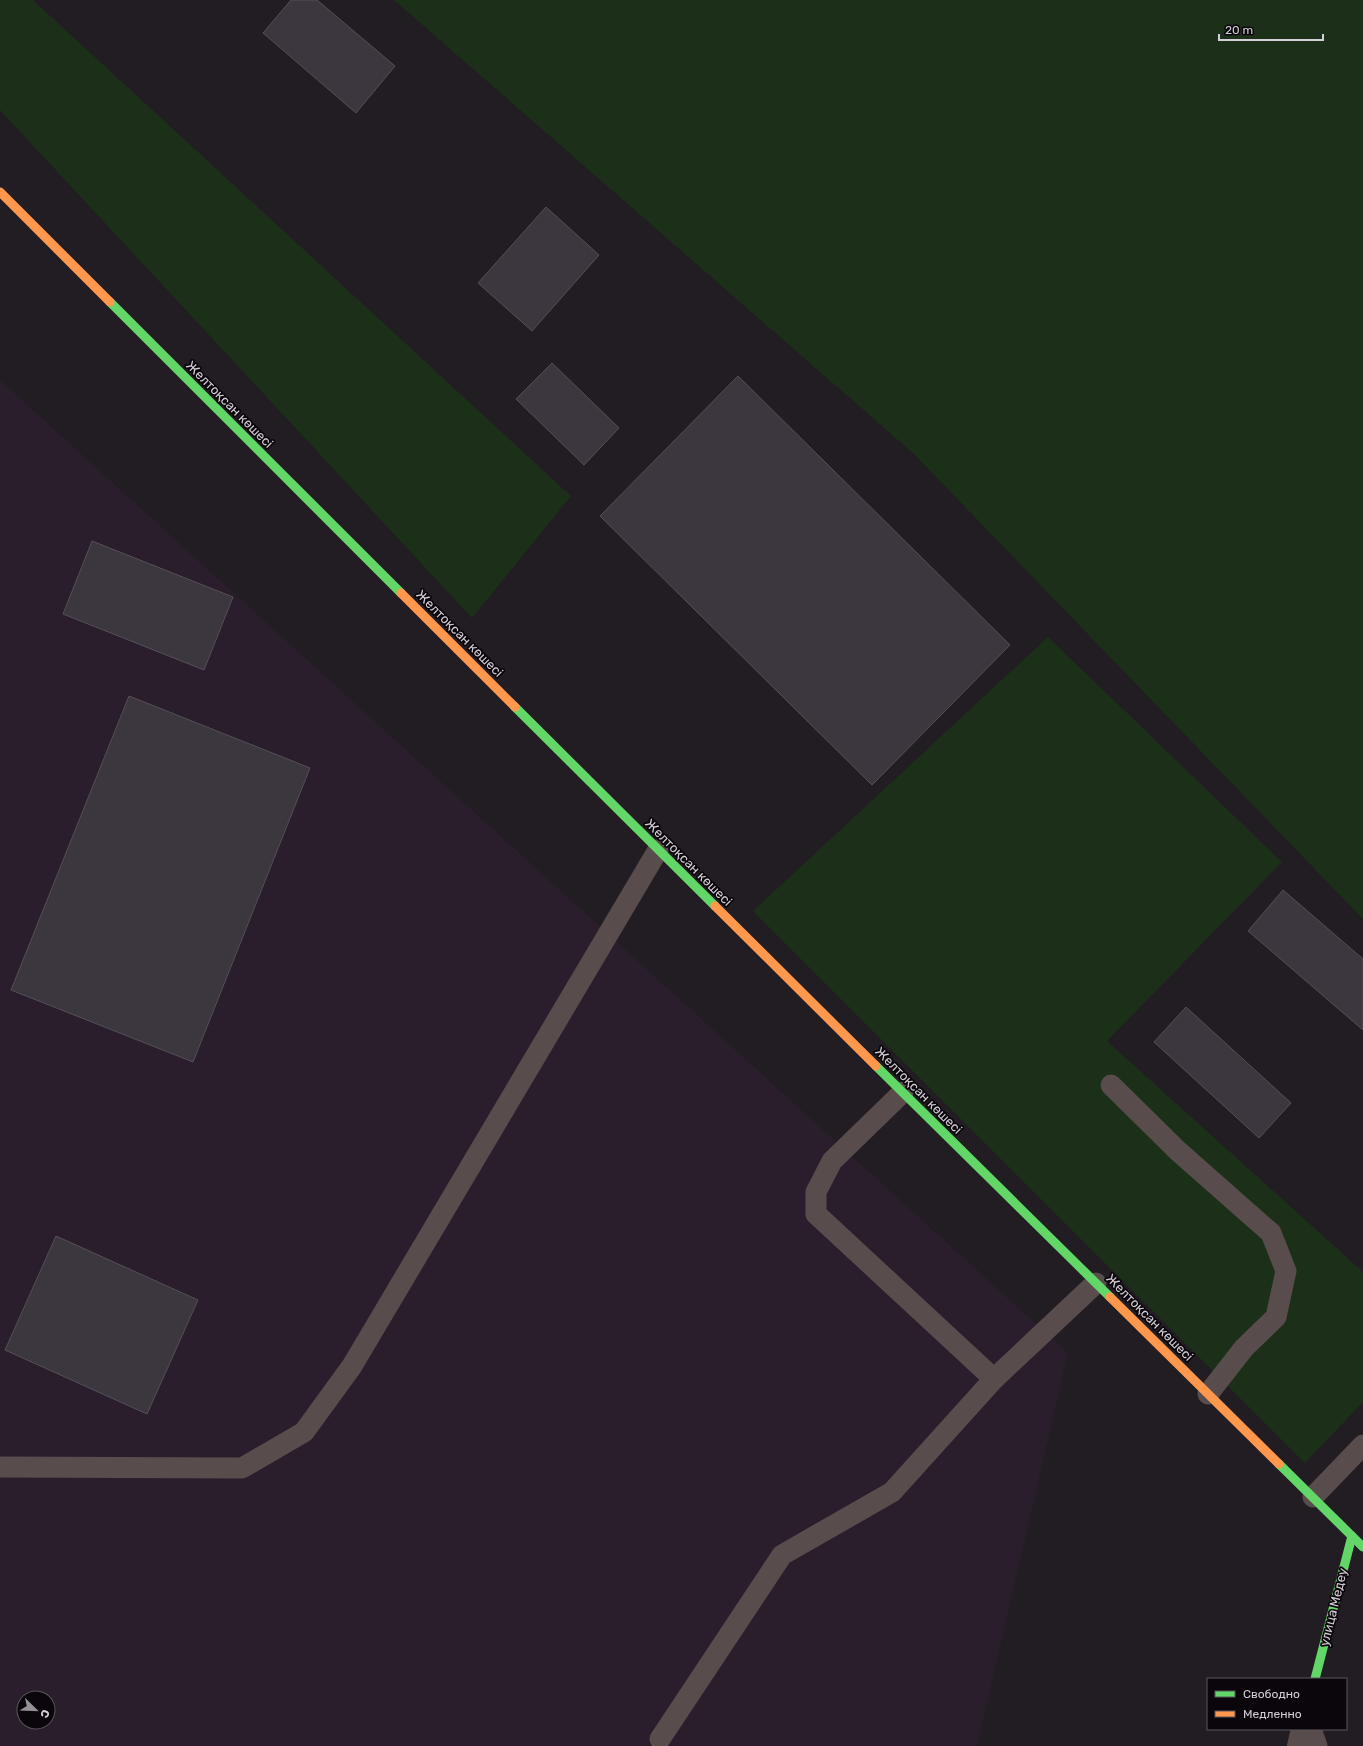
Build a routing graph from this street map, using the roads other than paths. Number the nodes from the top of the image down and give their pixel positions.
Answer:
1 (0, 192) edge
2 (658, 850) junction
3 (1111, 1085) dead end
4 (903, 1092) junction
5 (1096, 1283) junction
6 (994, 1378) junction
7 (1208, 1394) junction
8 (1363, 1445) edge
9 (0, 1467) edge
10 (1313, 1497) junction
11 (1352, 1536) junction
12 (1363, 1547) edge
13 (1315, 1678) edge
14 (1302, 1730) edge
15 (1311, 1730) edge
16 (660, 1739) dead end
17 (1298, 1746) edge
18 (1317, 1746) edge

1 - 2 main road, Желтоқсан көшесі
2 - 4 main road, Желтоқсан көшесі
2 - 9 lane
3 - 7 lane
4 - 5 main road, Желтоқсан көшесі
4 - 6 lane
5 - 6 lane
5 - 7 main road, Желтоқсан көшесі
6 - 16 lane
7 - 10 main road, Желтоқсан көшесі
8 - 10 lane
10 - 11 main road, Желтоқсан көшесі
11 - 12 main road, Желтоқсан көшесі
11 - 13 main road, улица Медеу
14 - 17 street
15 - 18 lane

